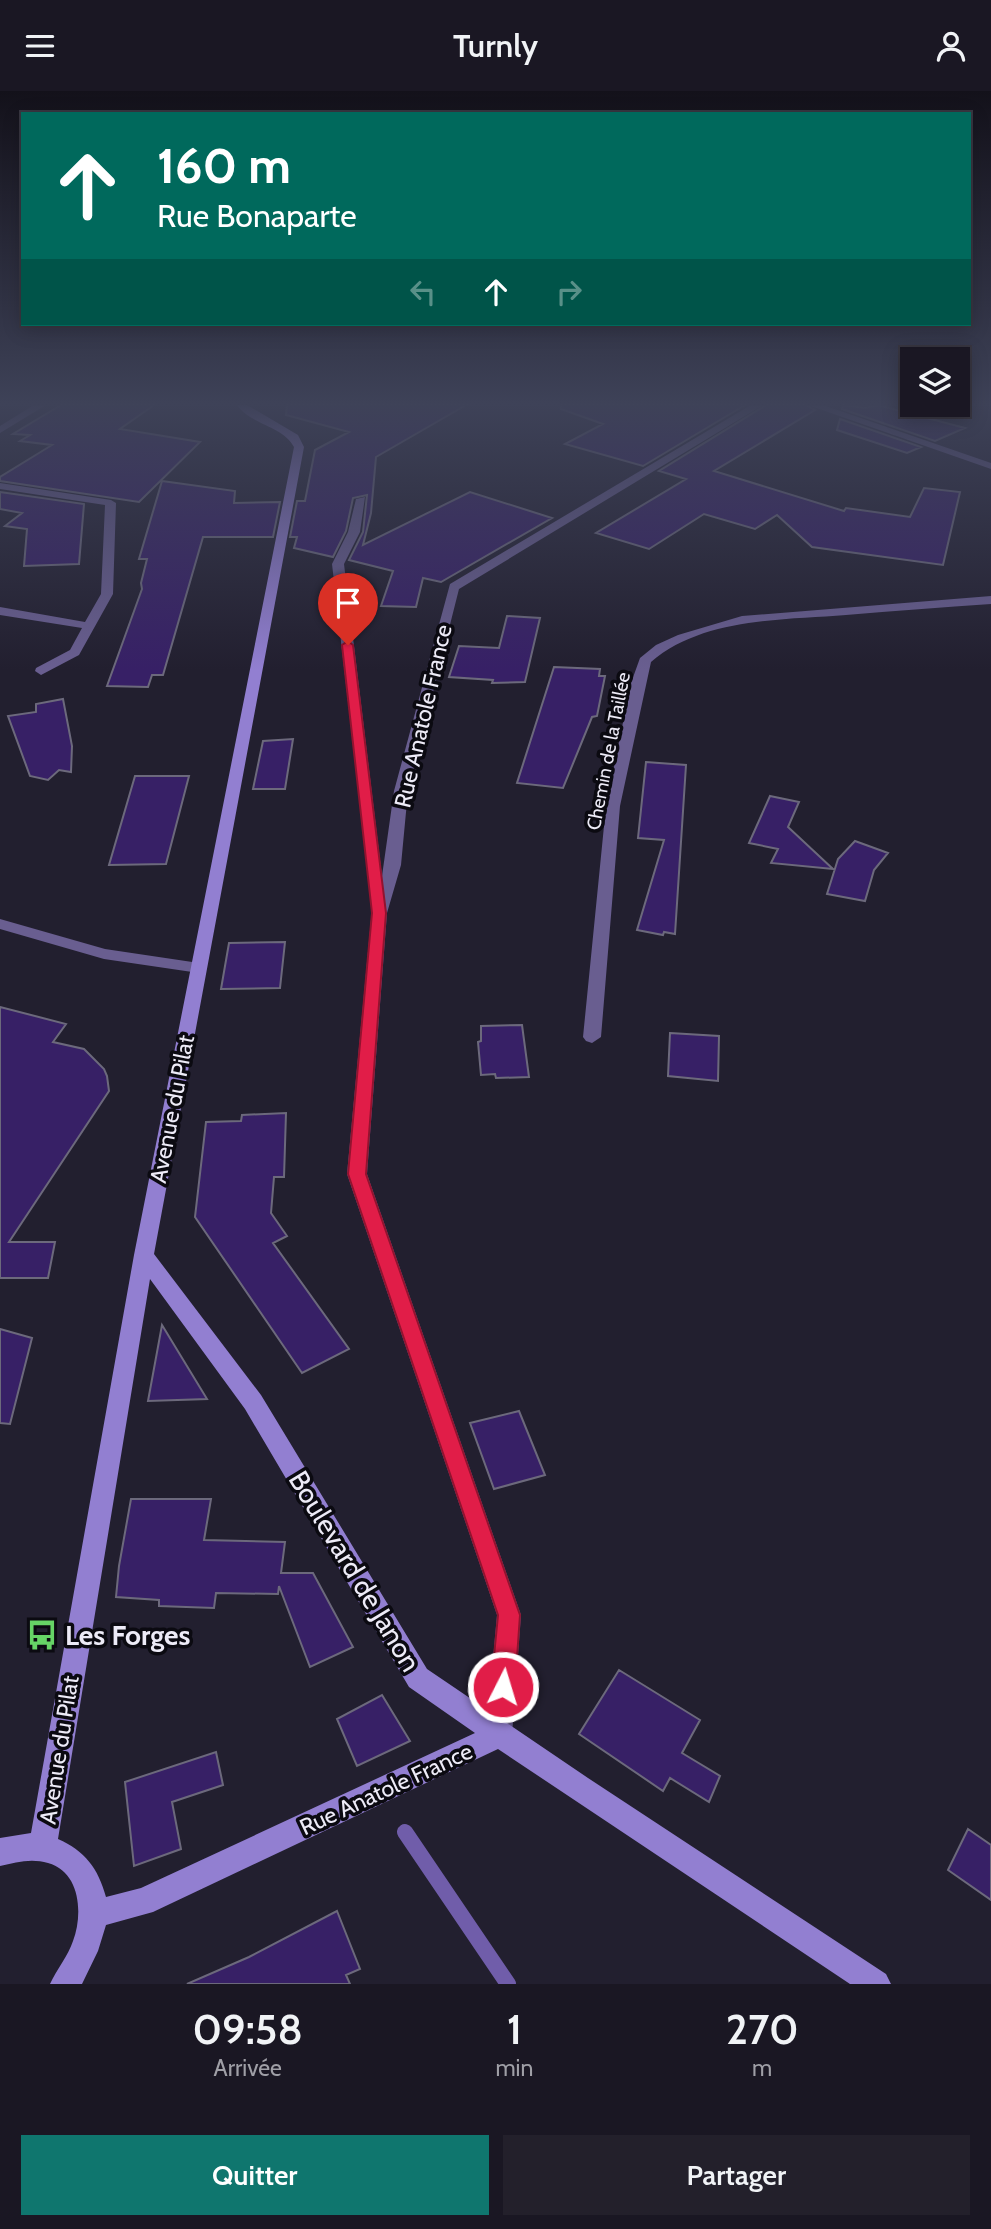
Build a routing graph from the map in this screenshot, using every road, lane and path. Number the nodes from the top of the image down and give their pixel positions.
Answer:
1 (48, 493) edge
2 (290, 493) edge
3 (610, 493) edge
4 (361, 499) dead end
5 (991, 600) edge
6 (0, 611) edge
7 (89, 626) junction
8 (41, 671) dead end
9 (379, 913) junction
10 (0, 924) edge
11 (199, 968) junction
12 (592, 1037) dead end
13 (144, 1255) junction
14 (499, 1735) junction
15 (43, 1846) junction
16 (0, 1851) edge
17 (93, 1914) junction
18 (65, 1984) edge
19 (876, 1984) edge

1 - 7 street
2 - 11 main road, Avenue du Pilat
3 - 9 street, Rue Anatole France
4 - 9 street
5 - 12 street, Chemin de la Taillée
6 - 7 street
7 - 8 street
9 - 14 street, Rue Anatole France
10 - 11 street
11 - 13 main road, Avenue du Pilat
13 - 14 main road, Boulevard de Janon
13 - 15 main road, Avenue du Pilat
14 - 17 main road, Rue Anatole France
14 - 19 main road, Boulevard de Janon
15 - 16 main road, Avenue du Pilat
15 - 17 main road, Avenue du Pilat
17 - 18 main road, Avenue du Pilat

